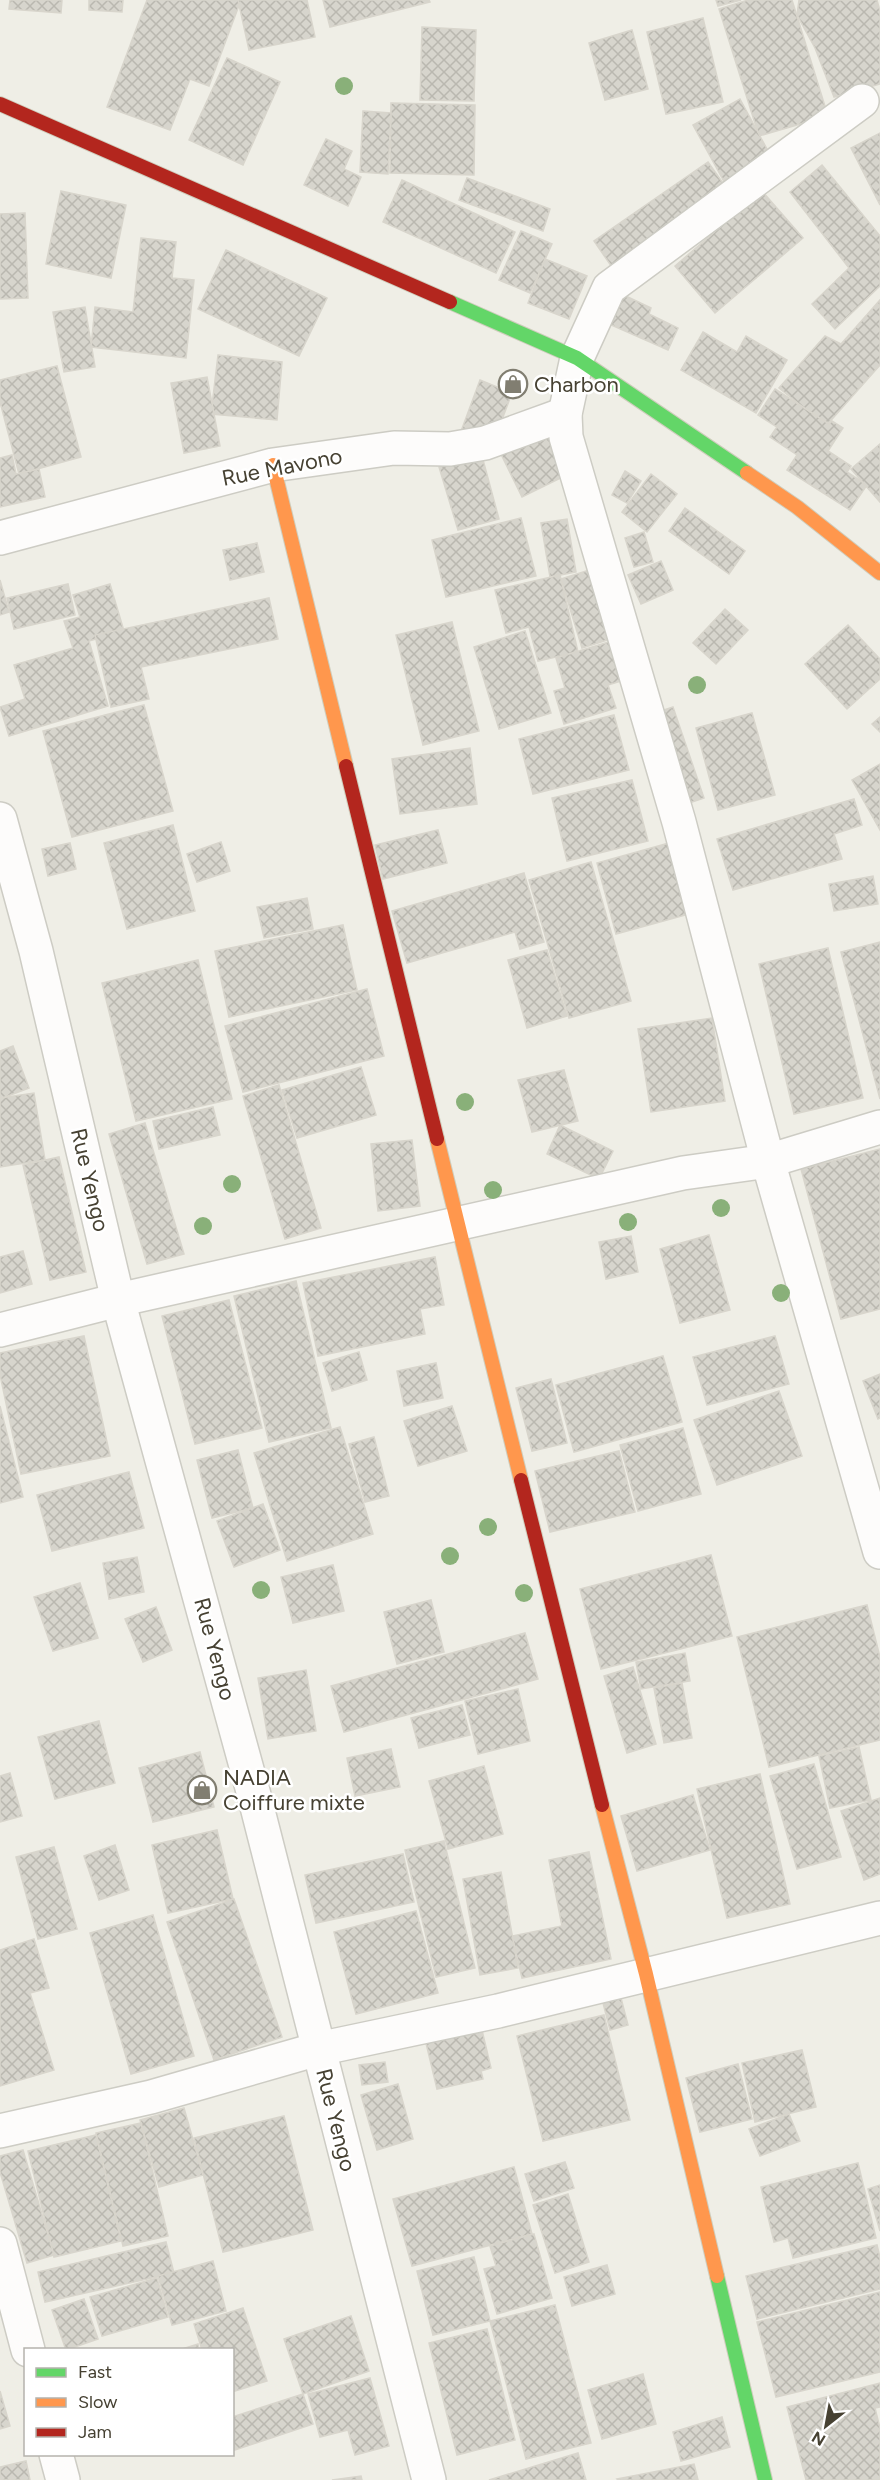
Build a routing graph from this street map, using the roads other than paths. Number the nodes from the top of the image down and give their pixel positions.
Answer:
1 (862, 102) dead end
2 (0, 104) edge
3 (577, 358) junction
4 (565, 414) junction
5 (273, 465) junction
6 (0, 538) edge
7 (880, 573) edge
8 (0, 819) edge
9 (880, 1127) edge
10 (768, 1161) junction
11 (458, 1224) junction
12 (118, 1300) junction
13 (0, 1330) edge
14 (880, 1552) edge
15 (880, 1918) edge
16 (646, 1974) junction
17 (318, 2049) junction
18 (0, 2132) edge
19 (0, 2244) edge
20 (28, 2348) edge
21 (57, 2456) edge
22 (63, 2480) edge
23 (429, 2480) edge
24 (765, 2480) edge

1 - 3 street
2 - 3 main road
3 - 4 street
3 - 7 main road
4 - 5 street, Rue Mavono
4 - 10 street
5 - 6 street, Rue Mavono
5 - 11 main road
8 - 12 street, Rue Yengo
9 - 10 street
10 - 11 street
10 - 14 street
11 - 12 street
11 - 16 main road
12 - 13 street
12 - 17 street, Rue Yengo
15 - 16 street
16 - 17 street
16 - 24 main road
17 - 18 street
17 - 23 street, Rue Yengo
19 - 20 street
21 - 22 street

